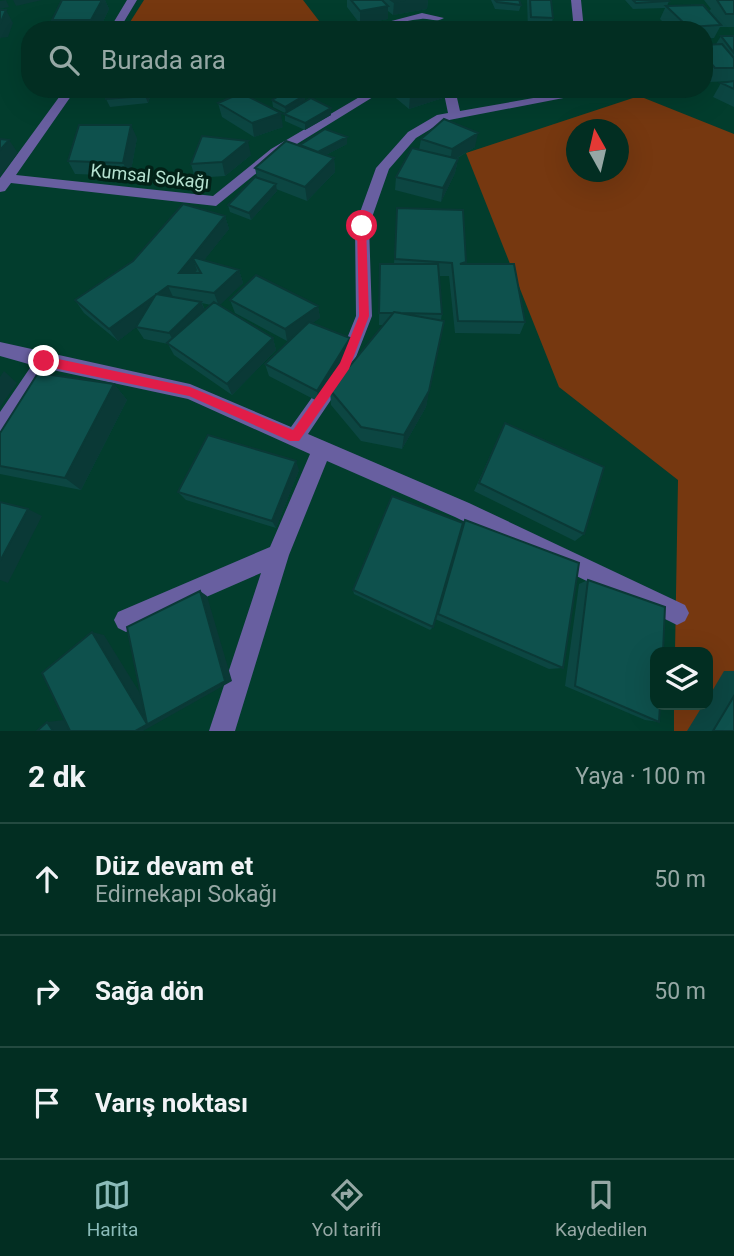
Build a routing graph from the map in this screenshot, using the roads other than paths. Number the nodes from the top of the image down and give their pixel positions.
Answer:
1 (132, 0) edge
2 (576, 0) edge
3 (119, 21) edge
4 (401, 21) edge
5 (440, 21) edge
6 (578, 21) edge
7 (65, 98) edge
8 (366, 98) edge
9 (451, 98) edge
10 (541, 98) edge
11 (455, 116) junction
12 (4, 183) edge
13 (0, 349) edge
14 (44, 361) junction
15 (0, 428) edge
16 (295, 437) junction
17 (322, 449) junction
18 (278, 555) junction
19 (677, 614) dead end
20 (126, 620) dead end
21 (222, 731) edge

1 - 3 street
2 - 6 street
4 - 5 street
7 - 12 street
8 - 12 street, Kumsal Sokağı
9 - 11 street
10 - 11 street
11 - 16 street
13 - 14 street
14 - 15 street
14 - 16 street
16 - 17 street
17 - 18 street
17 - 19 street
18 - 20 street
18 - 21 street

